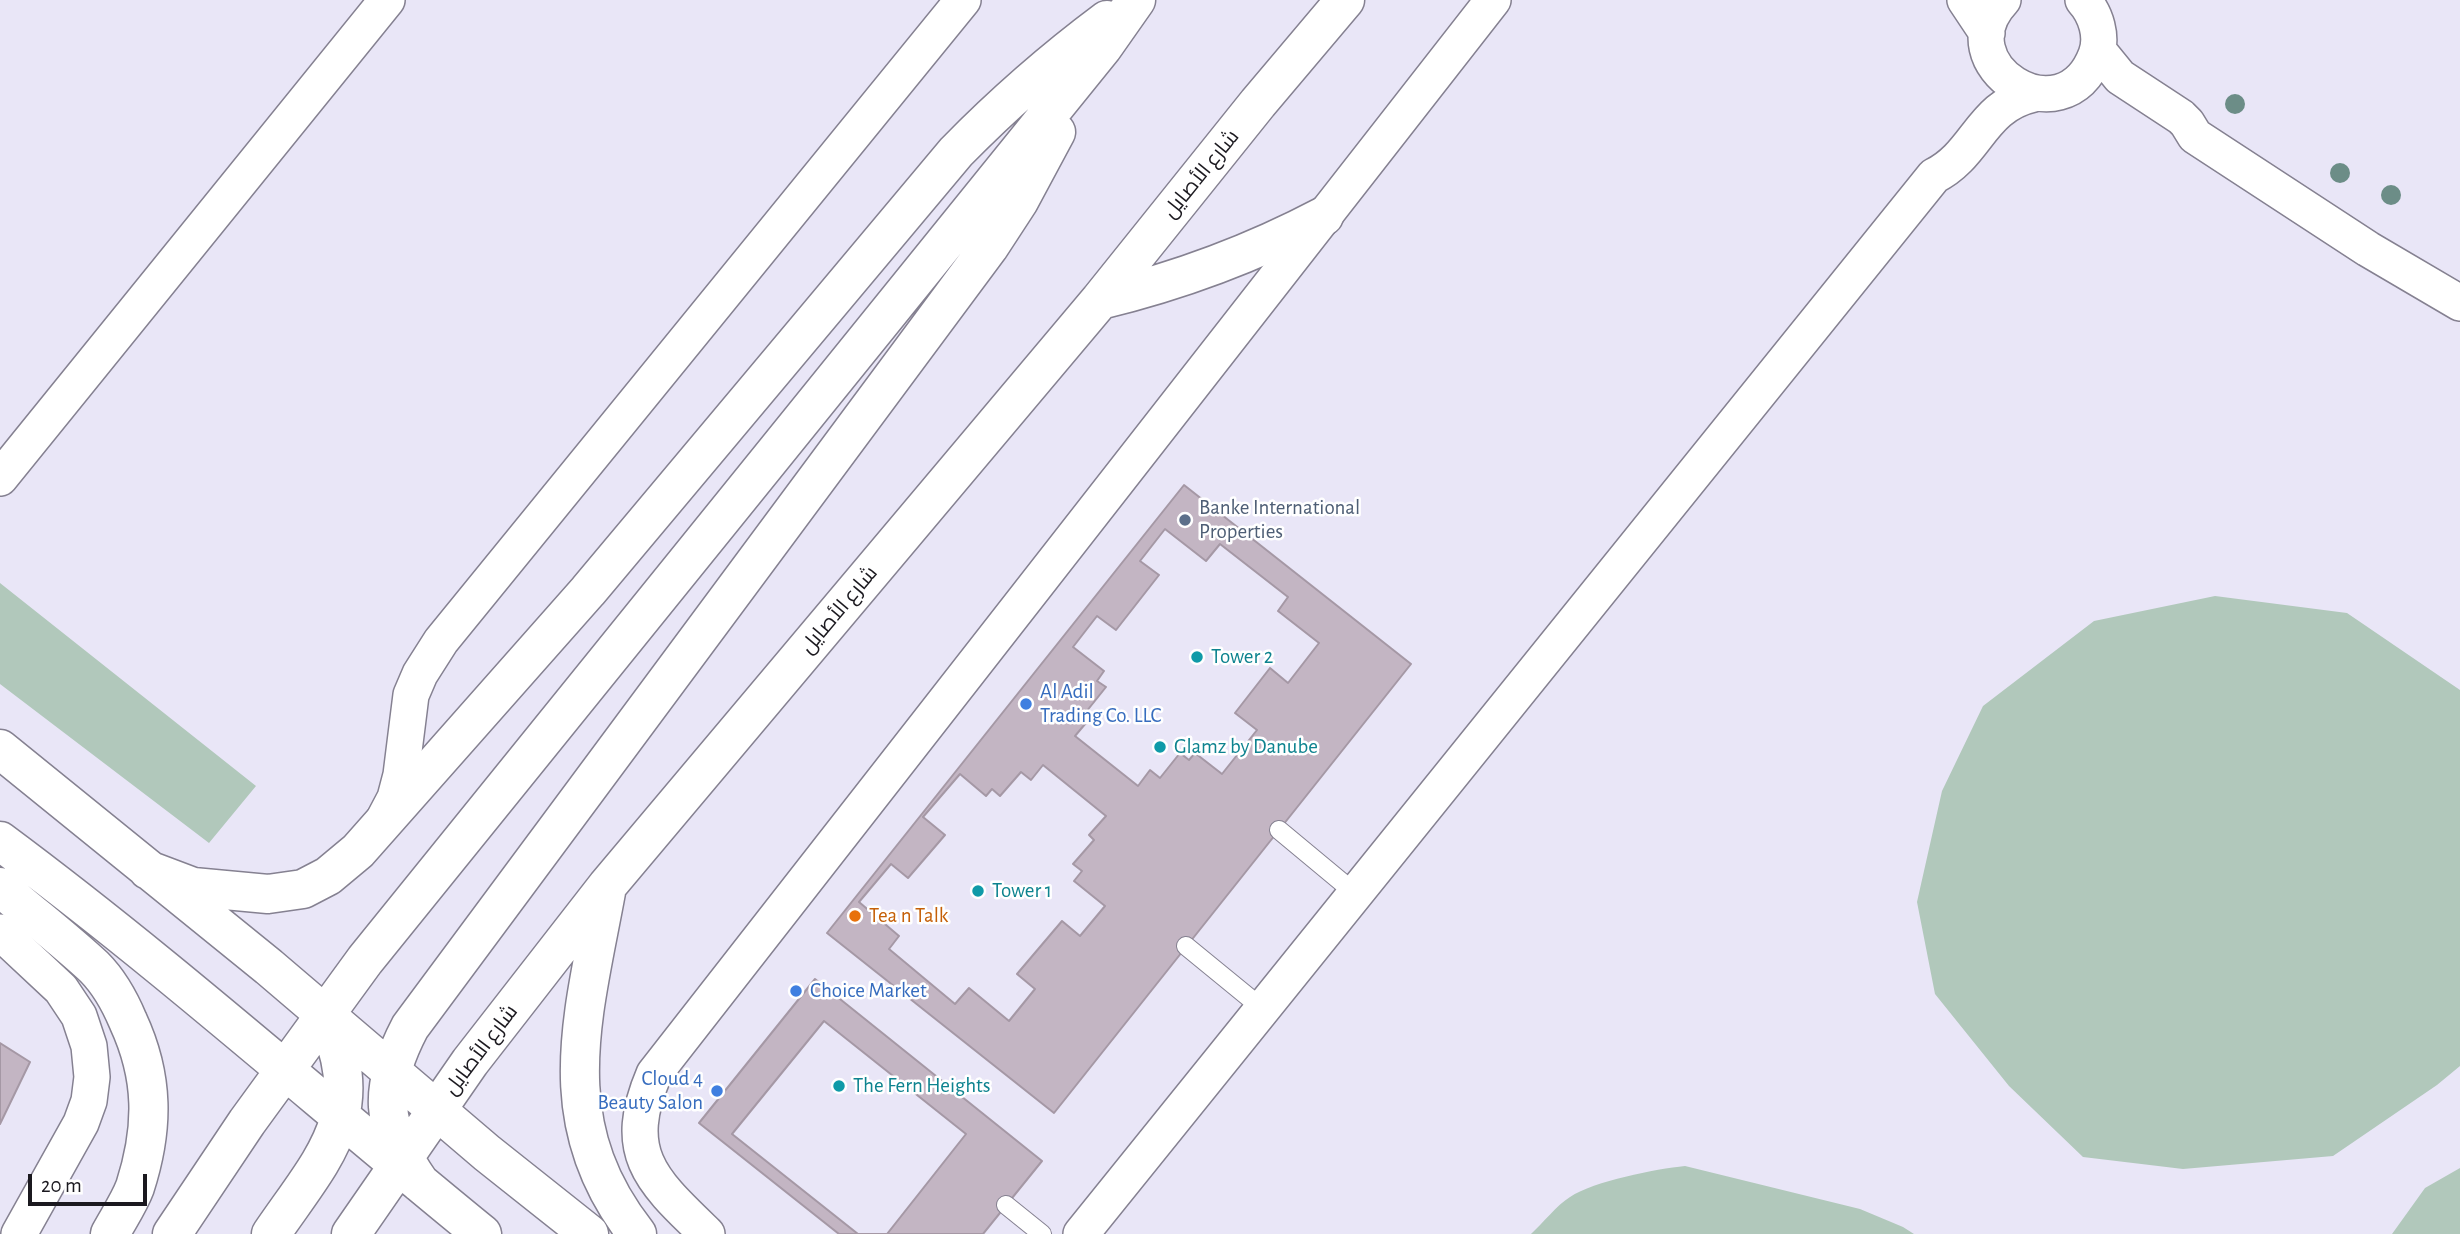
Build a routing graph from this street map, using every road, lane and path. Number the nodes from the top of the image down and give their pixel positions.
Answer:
1 (387, 0) edge
2 (963, 0) edge
3 (1135, 0) edge
4 (1312, 0) edge
5 (1345, 0) edge
6 (1493, 0) edge
7 (1965, 0) edge
8 (2003, 0) edge
9 (2083, 0) edge
10 (1988, 42) junction
11 (1102, 47) junction
12 (2098, 50) junction
13 (2051, 91) junction
14 (1258, 103) junction
15 (2194, 136) junction
16 (1934, 176) junction
17 (1324, 216) junction
18 (1100, 300) junction
19 (2460, 303) edge
20 (0, 478) edge
21 (0, 749) edge
22 (382, 825) junction
23 (1279, 830) dead end
24 (0, 841) edge
25 (149, 870) junction
26 (607, 886) junction
27 (0, 887) edge
28 (1356, 894) junction
29 (0, 932) edge
30 (1186, 946) dead end
31 (1263, 1009) junction
32 (325, 1015) junction
33 (293, 1075) junction
34 (405, 1093) junction
35 (343, 1097) junction
36 (407, 1169) junction
37 (1006, 1205) dead end
38 (19, 1234) edge
39 (110, 1234) edge
40 (172, 1234) edge
41 (271, 1234) edge
42 (351, 1234) edge
43 (482, 1234) edge
44 (589, 1234) edge
45 (638, 1234) edge
46 (707, 1234) edge
47 (1042, 1234) edge
48 (1082, 1234) edge

1 - 20 street
2 - 22 street
3 - 11 main road
3 - 22 main road
4 - 14 main road
5 - 14 main road, شارع الأصايل
6 - 17 street
7 - 10 street
8 - 10 street
9 - 12 street
10 - 13 street
10 - 16 street
11 - 32 main road
11 - 34 main road
12 - 13 street
12 - 15 street
13 - 15 street
13 - 16 street
14 - 18 main road, شارع الأصايل
15 - 19 street
16 - 28 street
17 - 18 main road
17 - 46 street
18 - 26 main road, شارع الأصايل
21 - 25 main road
22 - 25 main road
23 - 28 lane
24 - 33 main road
25 - 32 main road
26 - 34 main road, شارع الأصايل
26 - 45 main road
27 - 39 main road
28 - 31 street
29 - 38 street
30 - 31 lane
31 - 48 street
32 - 33 main road
32 - 34 main road
32 - 35 main road
33 - 35 main road
33 - 40 main road
34 - 35 main road
34 - 36 main road, شارع الأصايل
34 - 44 main road
35 - 36 main road
35 - 41 main road
36 - 42 main road, شارع الأصايل
36 - 43 main road
37 - 47 lane

